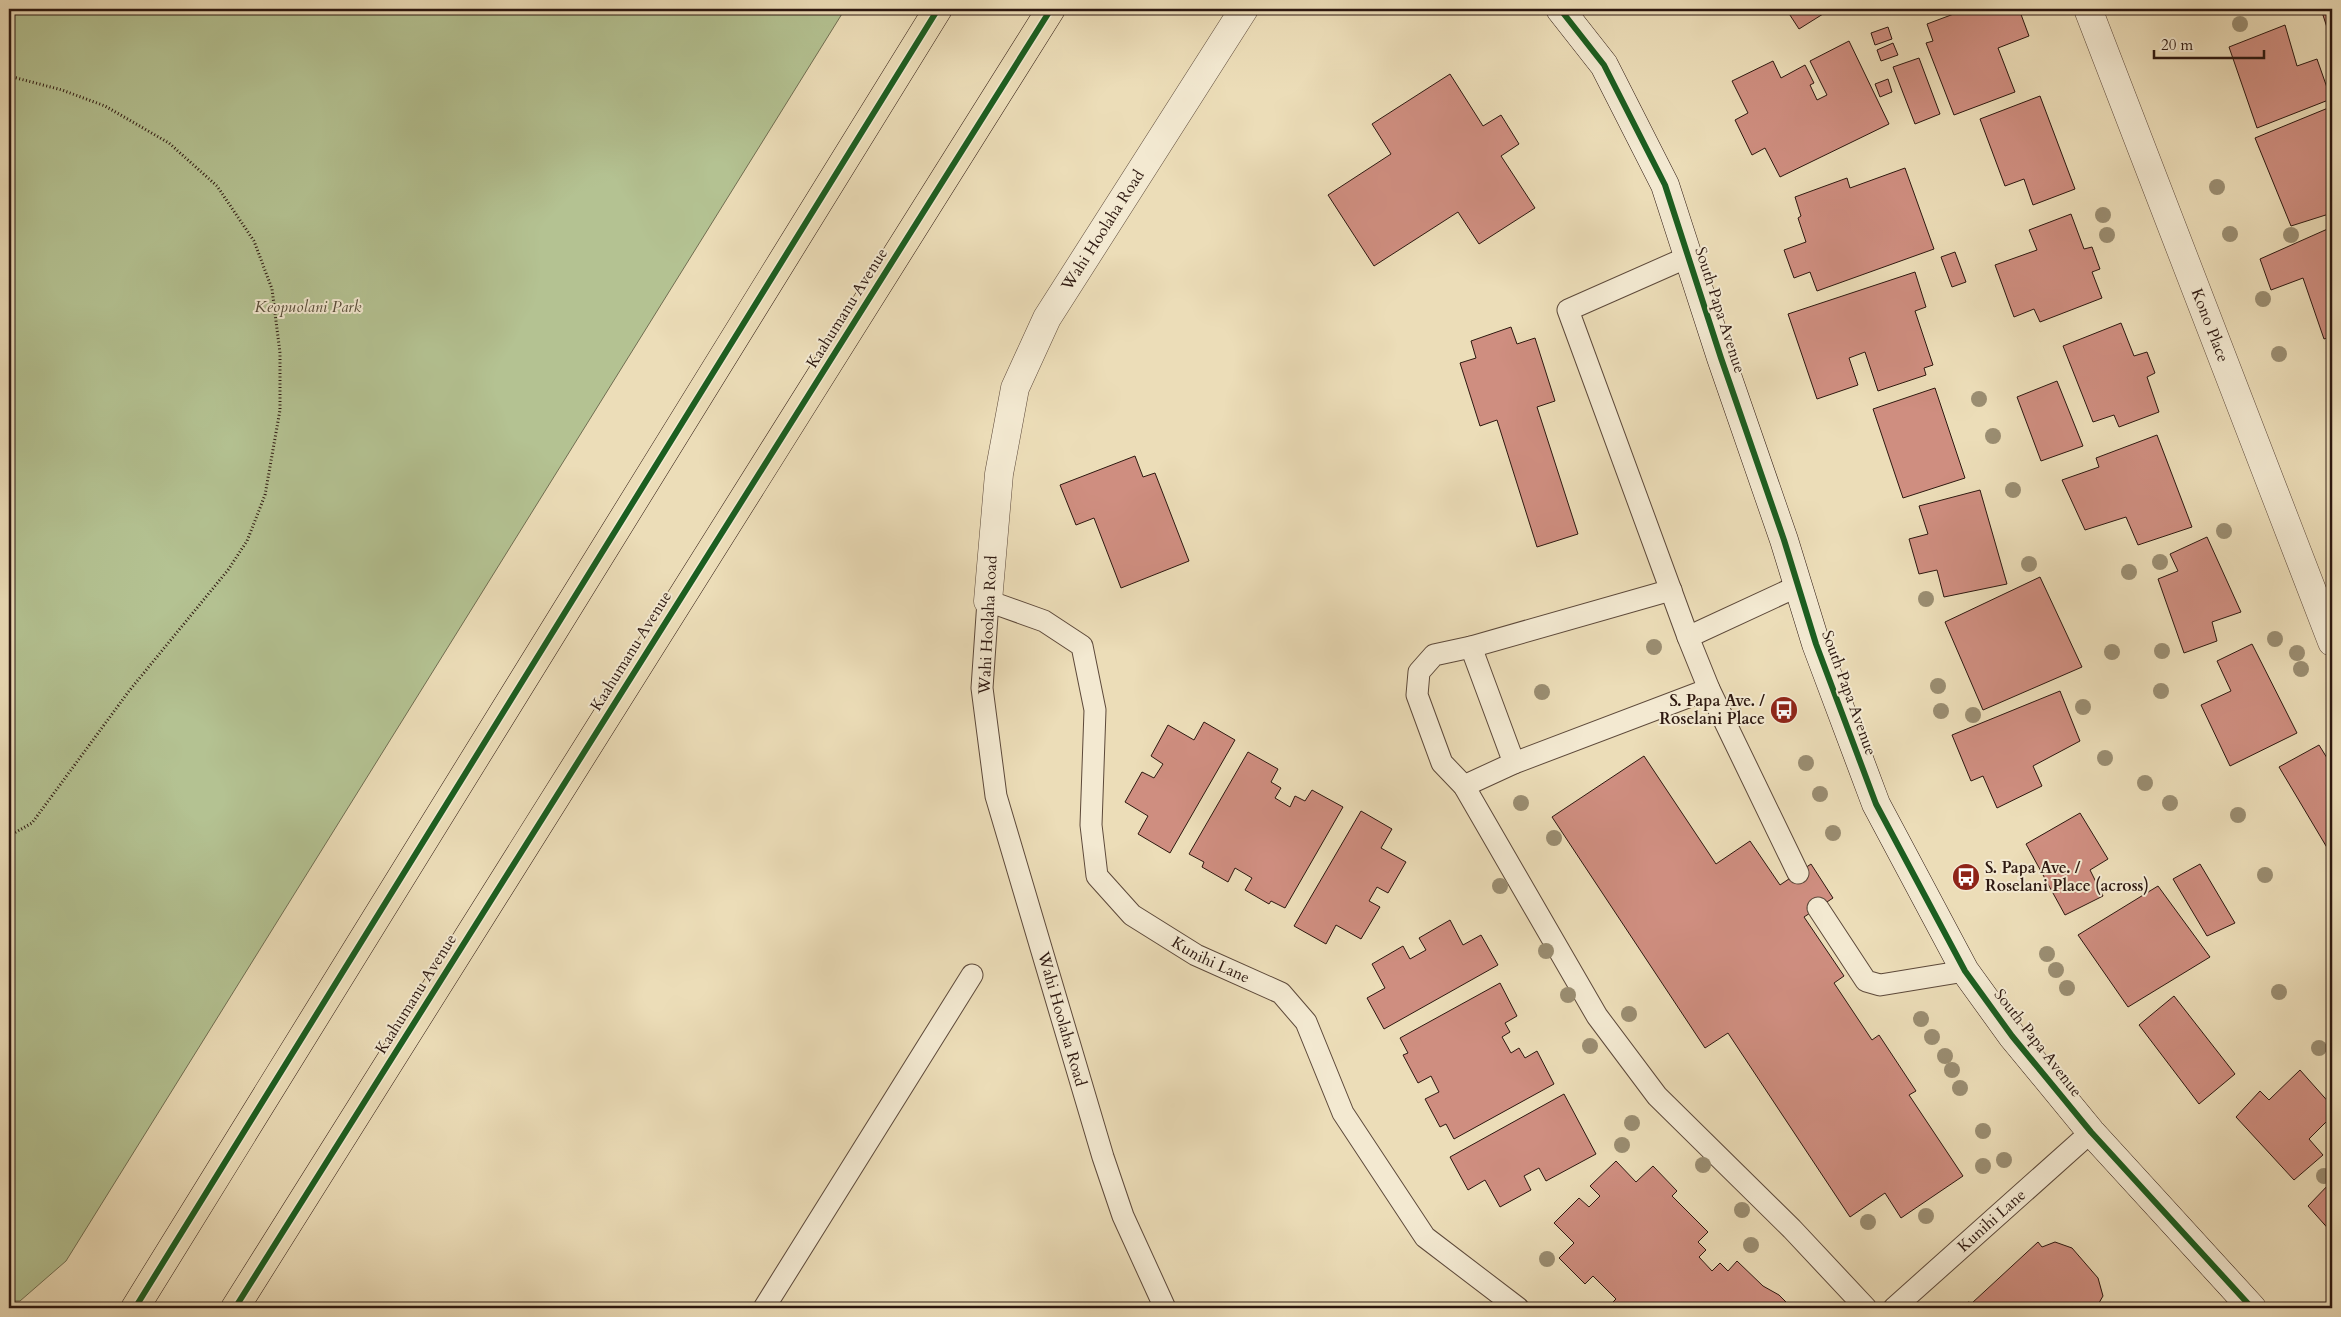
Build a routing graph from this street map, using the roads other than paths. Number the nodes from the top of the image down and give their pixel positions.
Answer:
1 (938, 9) edge
2 (1051, 9) edge
3 (1244, 9) edge
4 (1560, 9) edge
5 (2088, 9) edge
6 (1688, 258) junction
7 (1798, 586) junction
8 (1671, 590) junction
9 (988, 602) junction
10 (1688, 637) junction
11 (2332, 642) edge
12 (1472, 647) junction
13 (1709, 689) junction
14 (1514, 763) junction
15 (1464, 786) junction
16 (1798, 873) dead end
17 (1818, 908) dead end
18 (1965, 971) junction
19 (972, 975) dead end
20 (2091, 1132) junction
21 (135, 1308) edge
22 (234, 1308) edge
23 (764, 1308) edge
24 (1165, 1308) edge
25 (1518, 1308) edge
26 (1866, 1308) edge
27 (1894, 1308) edge
28 (2252, 1308) edge

1 - 21 main road
2 - 22 main road, Kaahumanu Avenue
3 - 9 street, Wahi Hoolaha Road
4 - 6 street, South Papa Avenue
5 - 11 street, Kono Place
6 - 7 street, South Papa Avenue
6 - 8 lane
7 - 10 lane
7 - 18 street, South Papa Avenue
8 - 10 lane
8 - 12 lane
9 - 24 lane, Wahi Hoolaha Road
9 - 25 lane, Kunihi Lane
10 - 13 lane
12 - 14 lane
12 - 15 lane
13 - 14 lane
13 - 16 lane
14 - 15 lane
15 - 26 lane
17 - 18 lane
18 - 20 street, South Papa Avenue
19 - 23 lane
20 - 27 lane, Kunihi Lane
20 - 28 street, South Papa Avenue

